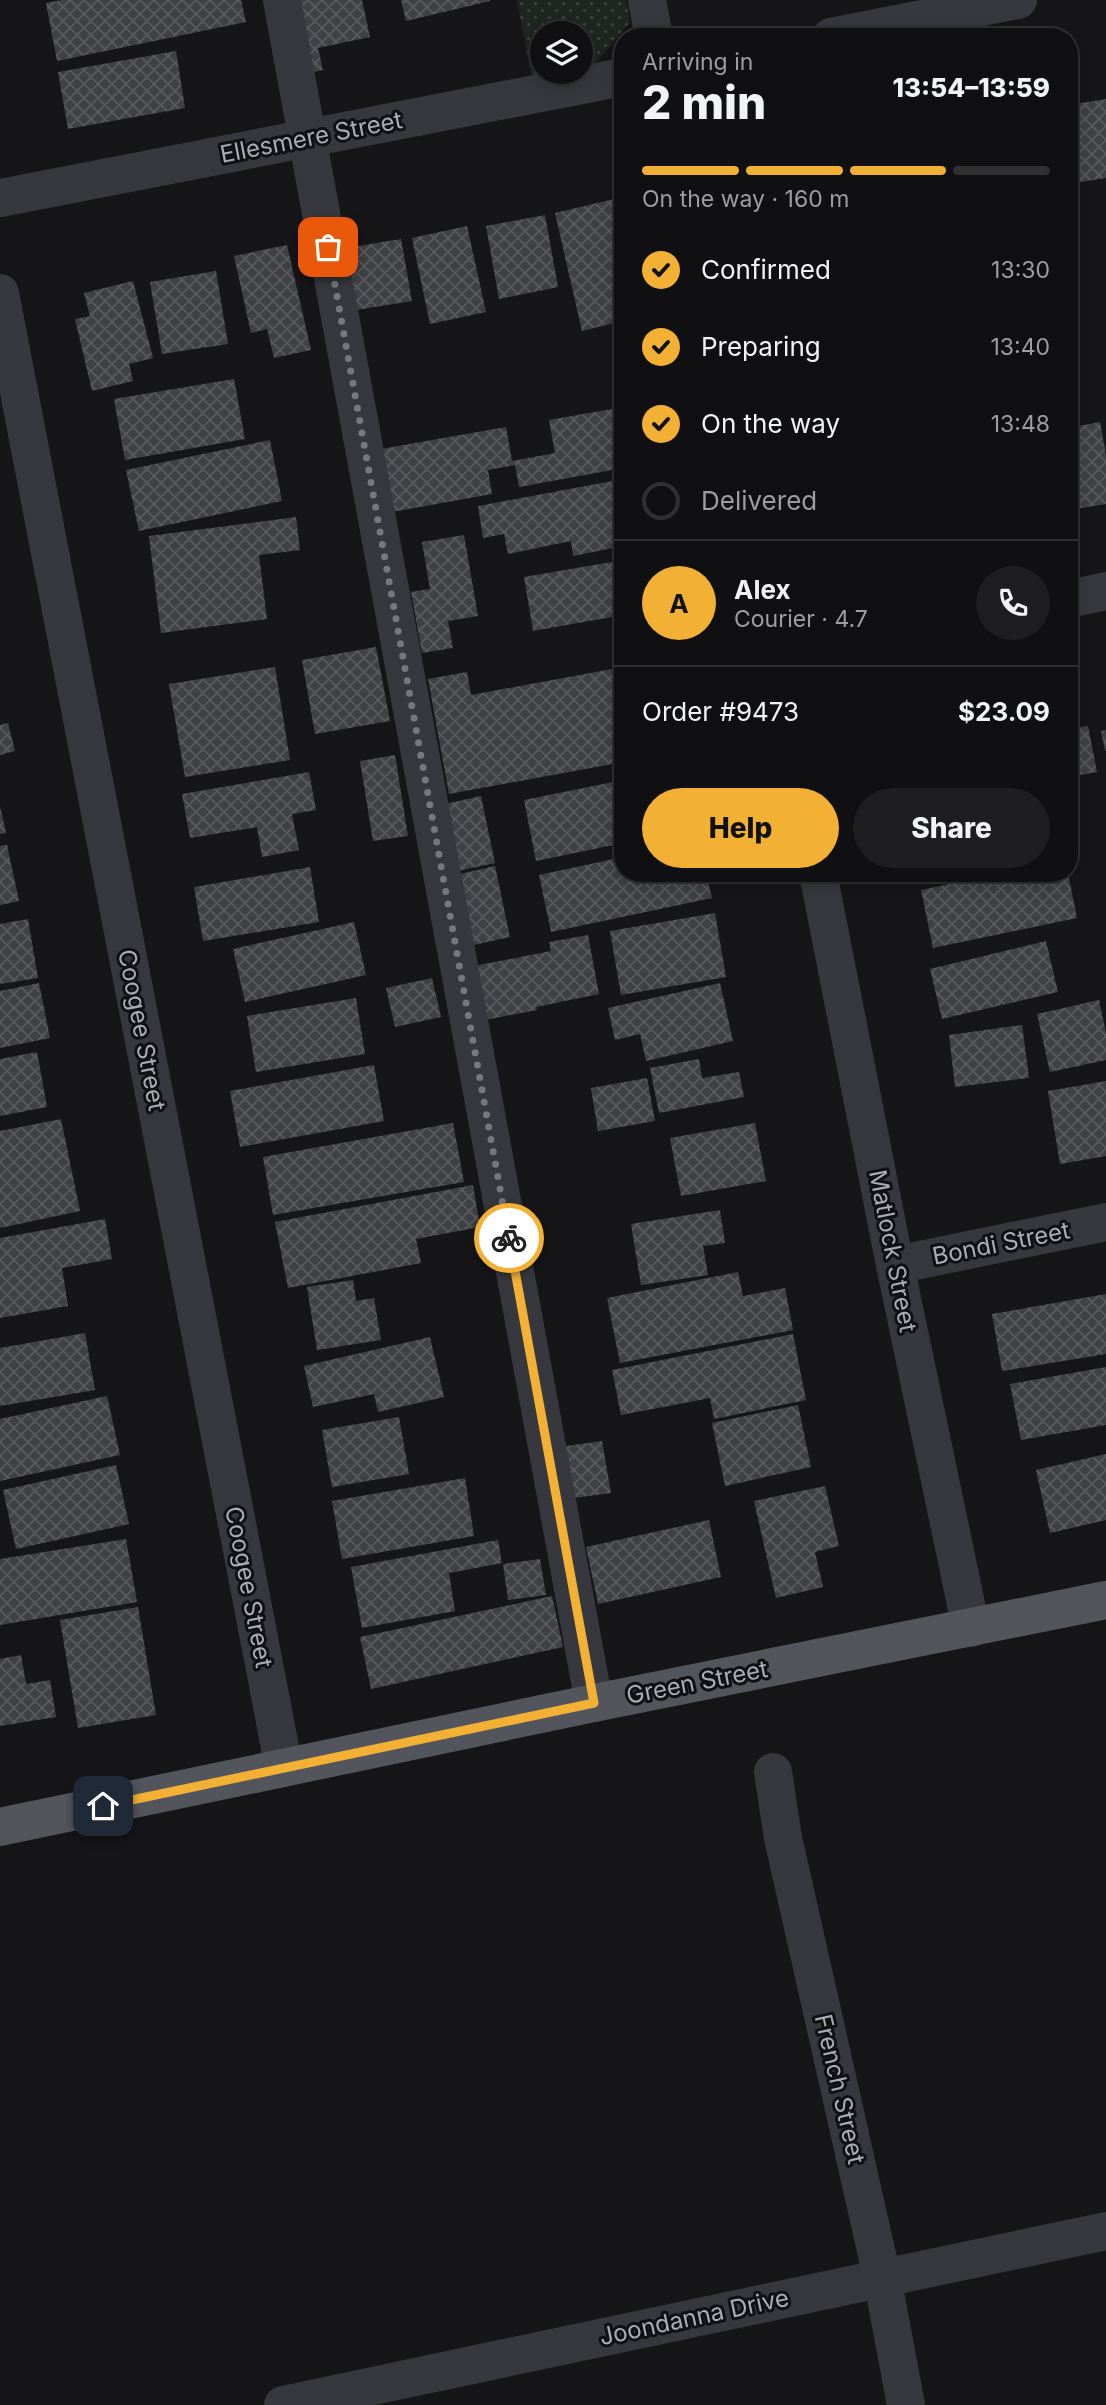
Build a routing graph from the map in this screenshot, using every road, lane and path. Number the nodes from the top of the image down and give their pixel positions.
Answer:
1 (282, 0) edge
2 (647, 0) edge
3 (1018, 0) edge
4 (652, 28) edge
5 (876, 28) edge
6 (614, 79) edge
7 (307, 137) junction
8 (0, 198) edge
9 (0, 293) edge
10 (1106, 591) edge
11 (1078, 596) edge
12 (820, 882) edge
13 (1106, 1222) edge
14 (895, 1265) junction
15 (1106, 1600) edge
16 (971, 1628) junction
17 (594, 1703) junction
18 (284, 1768) junction
19 (773, 1772) dead end
20 (0, 1827) edge
21 (1106, 2231) edge
22 (882, 2277) junction
23 (283, 2405) edge
24 (906, 2405) edge

1 - 7 street
2 - 4 street
3 - 5 street
6 - 7 street, Ellesmere Street
7 - 8 street, Ellesmere Street
7 - 17 street
9 - 18 street, Coogee Street
10 - 11 street
12 - 14 street, Matlock Street
13 - 14 street, Bondi Street
14 - 16 street, Matlock Street
15 - 16 main road, Green Street
16 - 17 main road, Green Street
17 - 18 main road, Green Street
18 - 20 main road, Green Street
19 - 22 street, French Street
21 - 22 street, Joondanna Drive
22 - 23 street, Joondanna Drive
22 - 24 street, French Street

